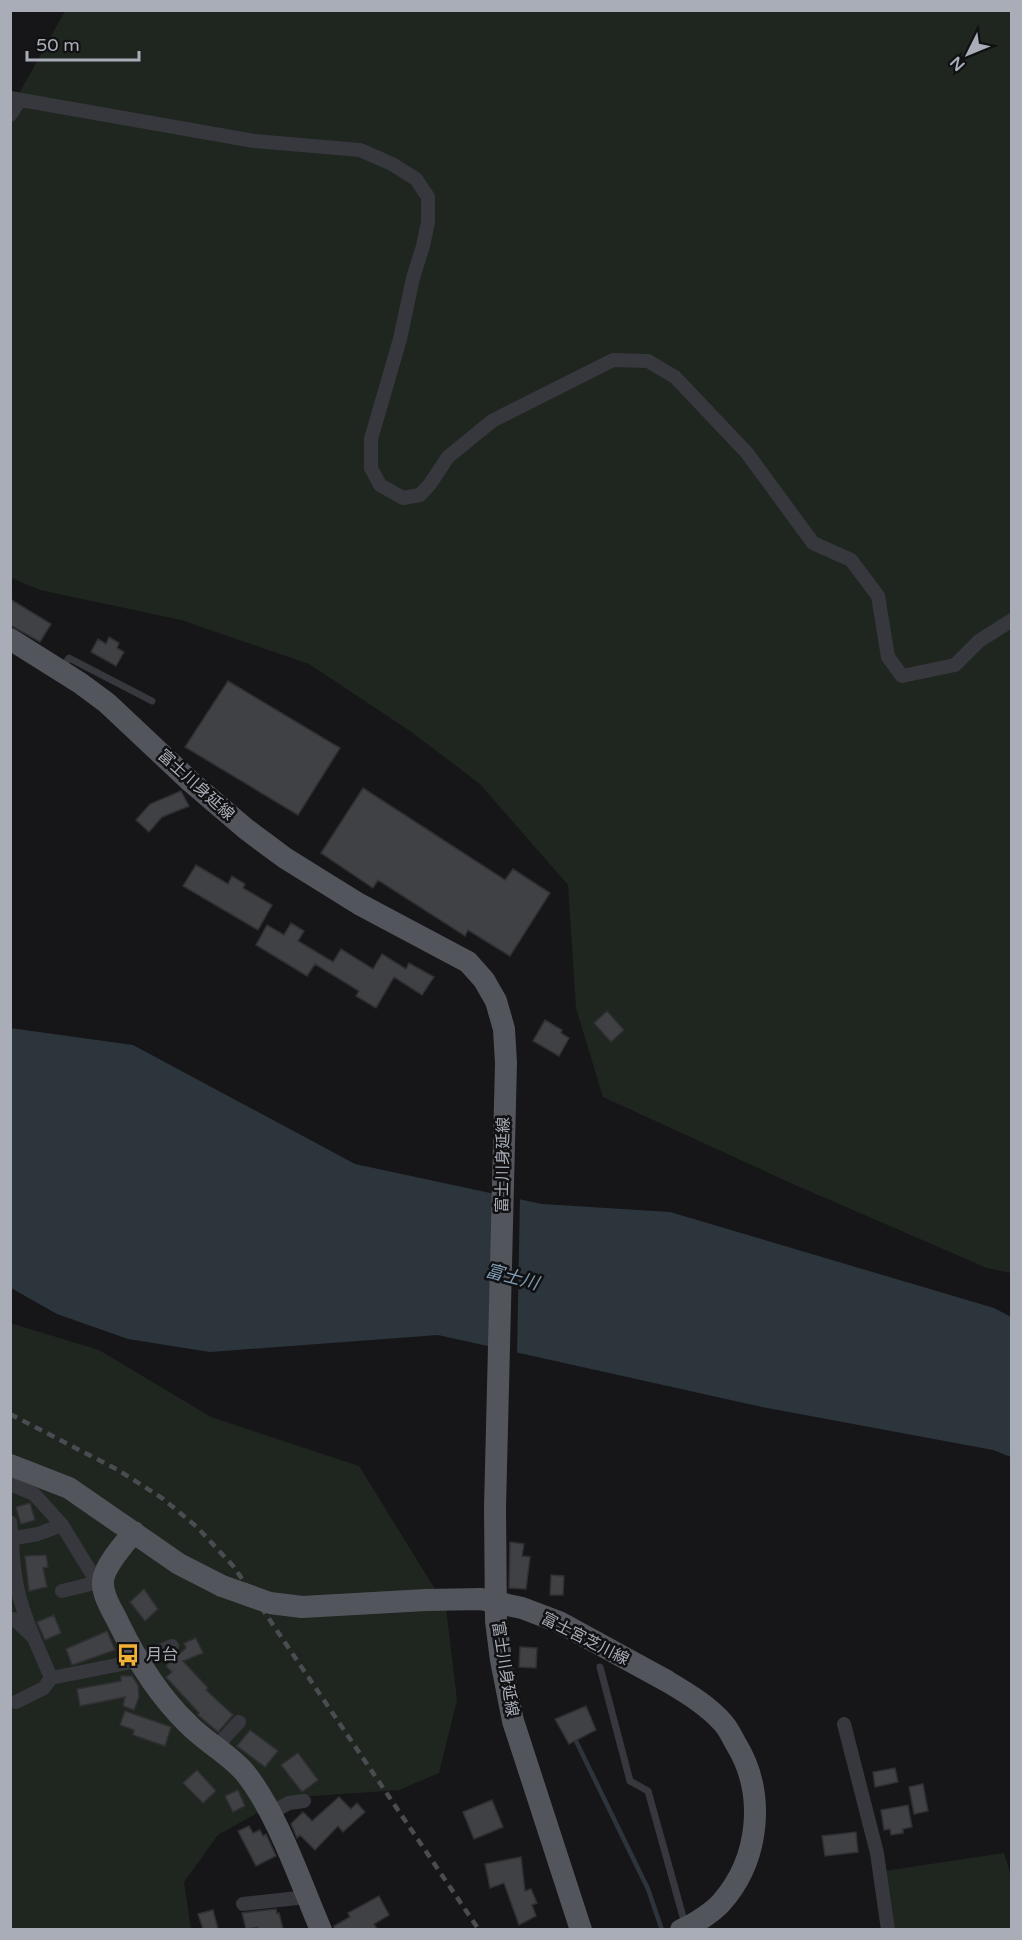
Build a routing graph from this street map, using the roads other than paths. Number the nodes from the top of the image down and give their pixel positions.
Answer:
1 (15, 99) edge
2 (10, 115) edge
3 (1011, 620) edge
4 (10, 639) edge
5 (60, 670) junction
6 (152, 701) dead end
7 (10, 1466) edge
8 (10, 1484) edge
9 (10, 1522) edge
10 (62, 1525) junction
11 (134, 1532) junction
12 (12, 1538) edge
13 (103, 1581) junction
14 (62, 1591) dead end
15 (10, 1620) edge
16 (35, 1639) junction
17 (172, 1646) dead end
18 (137, 1661) junction
19 (600, 1667) dead end
20 (51, 1677) junction
21 (16, 1702) dead end
22 (239, 1722) dead end
23 (844, 1724) dead end
24 (215, 1748) junction
25 (304, 1801) dead end
26 (270, 1813) junction
27 (307, 1896) junction
28 (243, 1904) dead end
29 (687, 1927) edge
30 (321, 1929) edge
31 (581, 1929) edge
32 (888, 1929) edge

1 - 2 street
1 - 3 street
4 - 5 main road, 富士川身延線
5 - 6 lane
5 - 31 main road, 富士川身延線
7 - 11 main road, 富士宮芝川線
8 - 10 street
9 - 12 street
10 - 12 street
10 - 13 street
11 - 13 main road
11 - 29 main road, 富士宮芝川線, bridge
12 - 16 street
13 - 14 street
13 - 18 main road
15 - 16 street
16 - 20 street
17 - 18 street
18 - 20 street
18 - 24 main road
19 - 29 lane
20 - 21 street
22 - 24 street
23 - 32 street
24 - 26 main road
25 - 26 street
26 - 27 main road
27 - 28 street
27 - 30 main road

